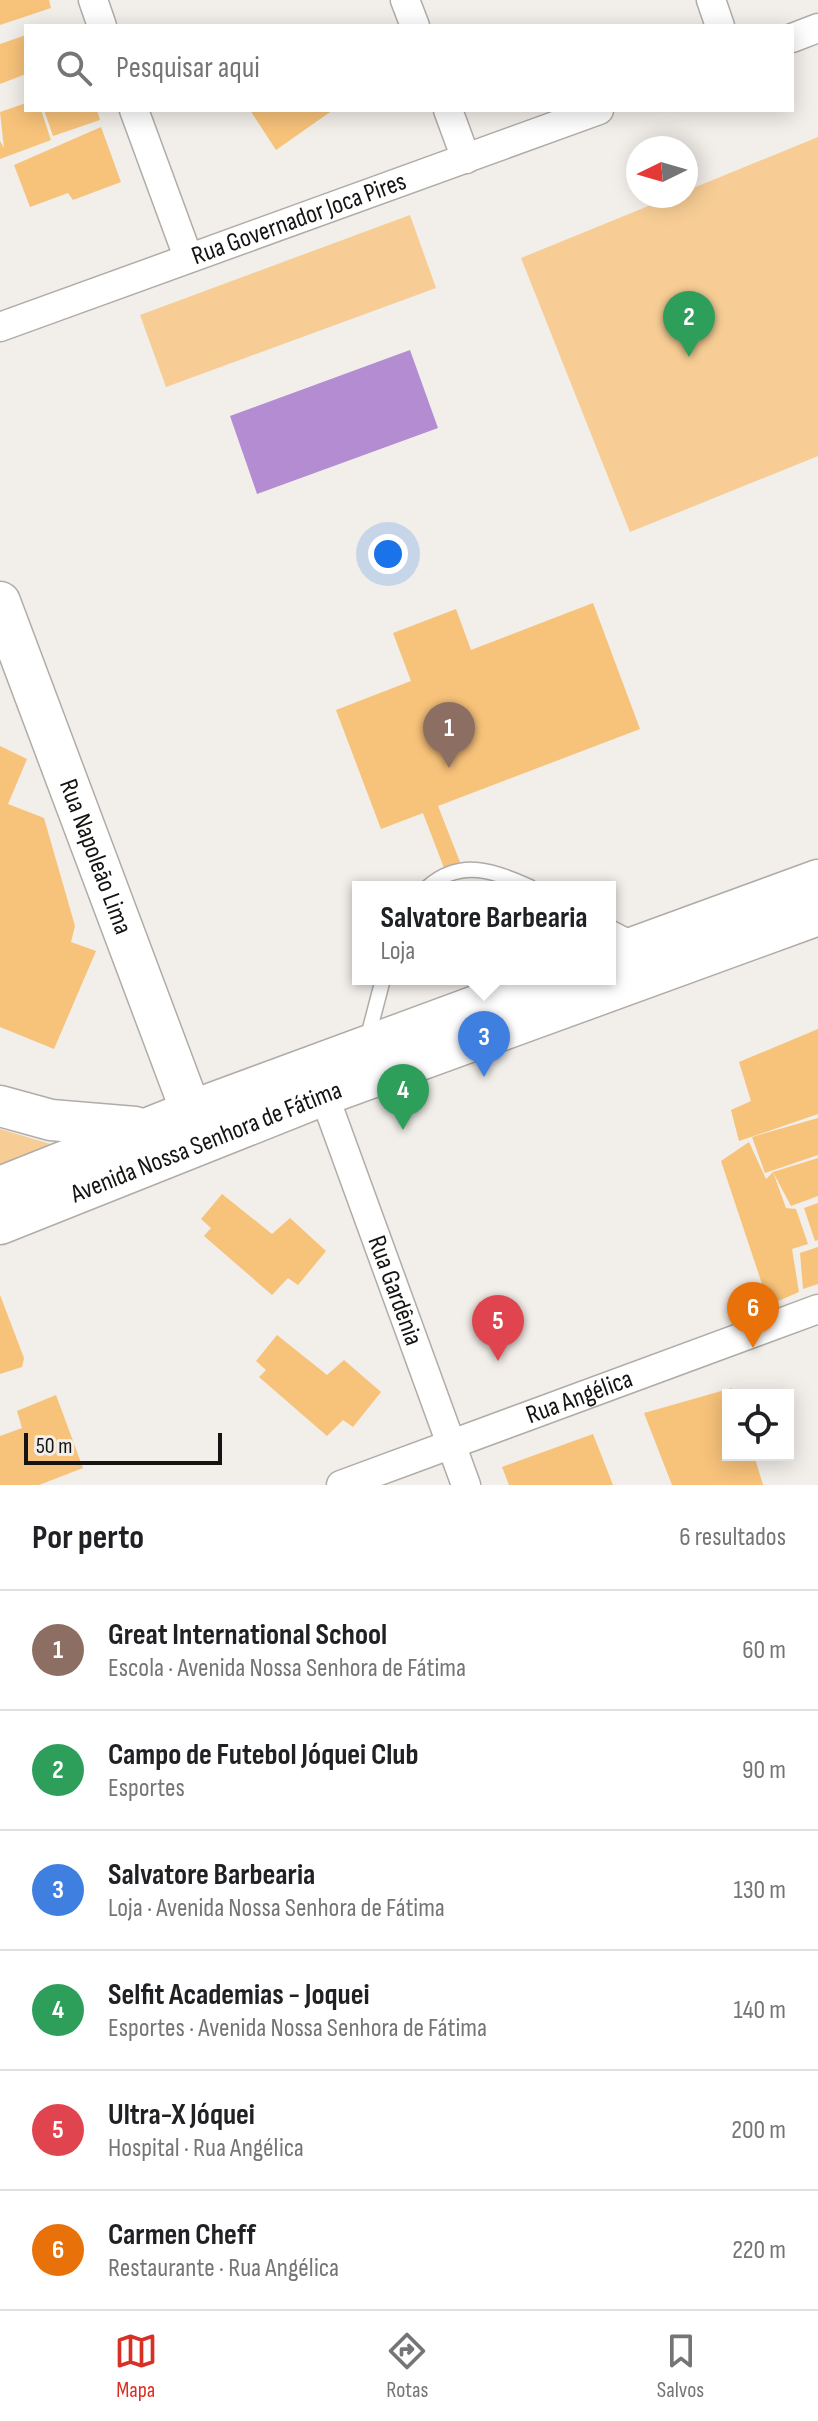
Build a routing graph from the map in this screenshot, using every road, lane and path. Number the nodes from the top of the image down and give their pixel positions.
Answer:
1 (93, 0) edge
2 (405, 0) edge
3 (711, 0) edge
4 (101, 24) edge
5 (414, 24) edge
6 (719, 24) edge
7 (818, 28) edge
8 (794, 37) edge
9 (135, 112) edge
10 (449, 112) edge
11 (594, 112) edge
12 (466, 159) junction
13 (188, 257) junction
14 (0, 327) edge
15 (0, 602) edge
16 (818, 880) edge
17 (438, 881) edge
18 (517, 881) edge
19 (818, 915) edge
20 (621, 942) edge
21 (382, 985) edge
22 (533, 985) edge
23 (366, 1047) junction
24 (324, 1095) junction
25 (0, 1106) edge
26 (191, 1111) junction
27 (151, 1127) junction
28 (0, 1187) edge
29 (0, 1224) edge
30 (818, 1309) edge
31 (452, 1443) junction
32 (341, 1485) edge
33 (466, 1485) edge

1 - 4 street
2 - 5 street
3 - 6 street
7 - 8 street
9 - 13 street
10 - 12 street
11 - 12 street, Rua Governador Joca Pires
12 - 13 street, Rua Governador Joca Pires
13 - 14 street, Rua Governador Joca Pires
15 - 26 main road, Rua Napoleão Lima
16 - 20 main road
17 - 18 lane
19 - 24 main road, Avenida Nossa Senhora de Fátima
21 - 23 lane
22 - 23 main road, Avenida Nossa Senhora de Fátima
23 - 26 main road, Avenida Nossa Senhora de Fátima
24 - 29 main road, Avenida Nossa Senhora de Fátima
24 - 31 street, Rua Gardênia
25 - 27 main road
26 - 27 main road, Avenida Nossa Senhora de Fátima
27 - 28 main road, Avenida Nossa Senhora de Fátima
30 - 31 street, Rua Angélica
31 - 32 street, Rua Angélica
31 - 33 street, Rua Gardênia

